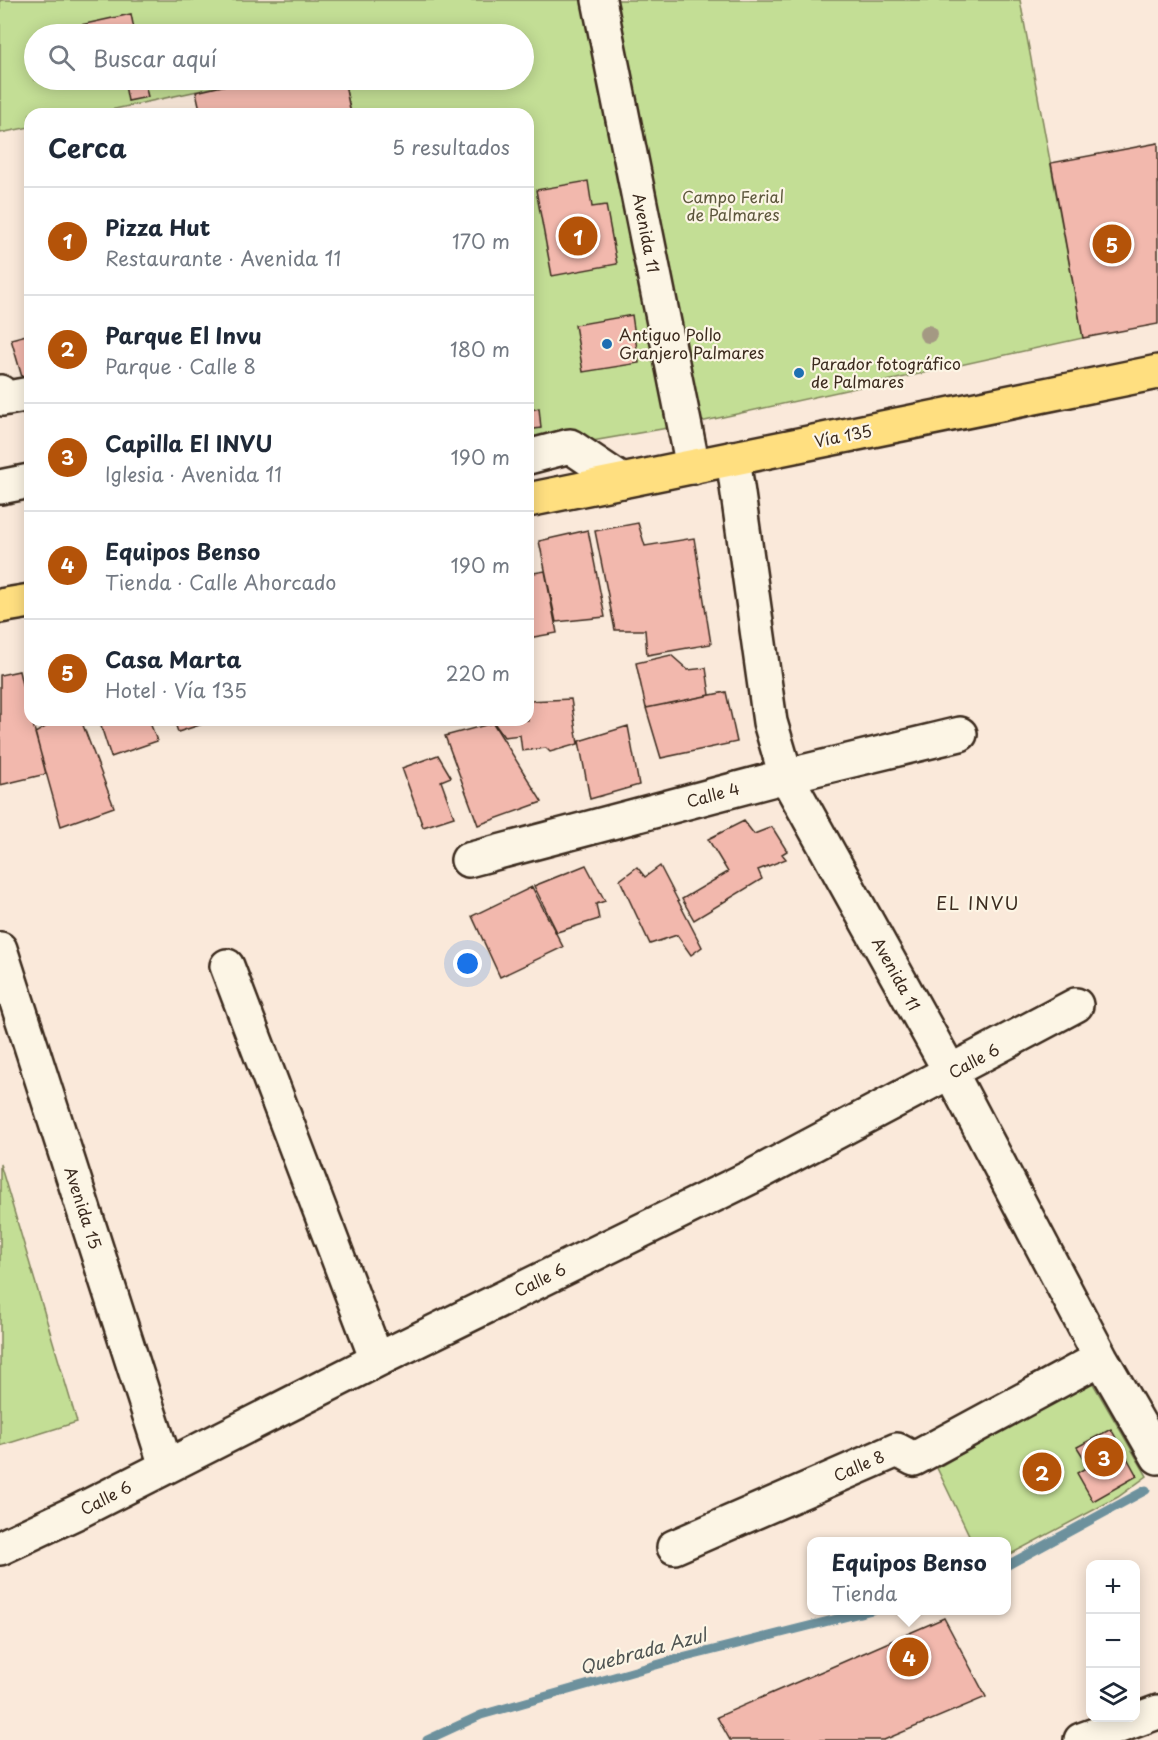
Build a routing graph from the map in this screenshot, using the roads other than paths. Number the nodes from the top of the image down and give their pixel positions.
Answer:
1 (599, 0) edge
2 (1158, 372) edge
3 (0, 392) edge
4 (24, 395) edge
5 (534, 455) edge
6 (733, 458) junction
7 (693, 467) junction
8 (622, 481) junction
9 (24, 482) edge
10 (0, 487) edge
11 (534, 499) edge
12 (24, 602) edge
13 (0, 606) edge
14 (960, 734) dead end
15 (786, 776) junction
16 (468, 860) dead end
17 (0, 949) edge
18 (228, 966) dead end
19 (1076, 1005) dead end
20 (951, 1073) junction
21 (1101, 1358) junction
22 (377, 1360) junction
23 (1158, 1457) edge
24 (166, 1466) junction
25 (674, 1547) dead end
26 (0, 1548) edge
27 (1158, 1712) edge
28 (1081, 1740) edge

1 - 7 street, Avenida 11
2 - 6 main road, Vía 135
3 - 4 street
5 - 8 street
6 - 7 main road, Vía 135
6 - 15 street, Avenida 11
7 - 8 main road, Vía 135
8 - 11 main road, Vía 135
9 - 10 street
12 - 13 main road
14 - 15 street, Calle 4
15 - 16 street, Calle 4
15 - 20 street, Avenida 11
17 - 24 street, Avenida 15
18 - 22 street
19 - 20 street, Calle 6
20 - 21 street, Avenida 11
20 - 22 street, Calle 6
21 - 23 street, Avenida 11
21 - 25 street, Calle 8
22 - 24 street, Calle 6
24 - 26 street, Calle 6
27 - 28 street

